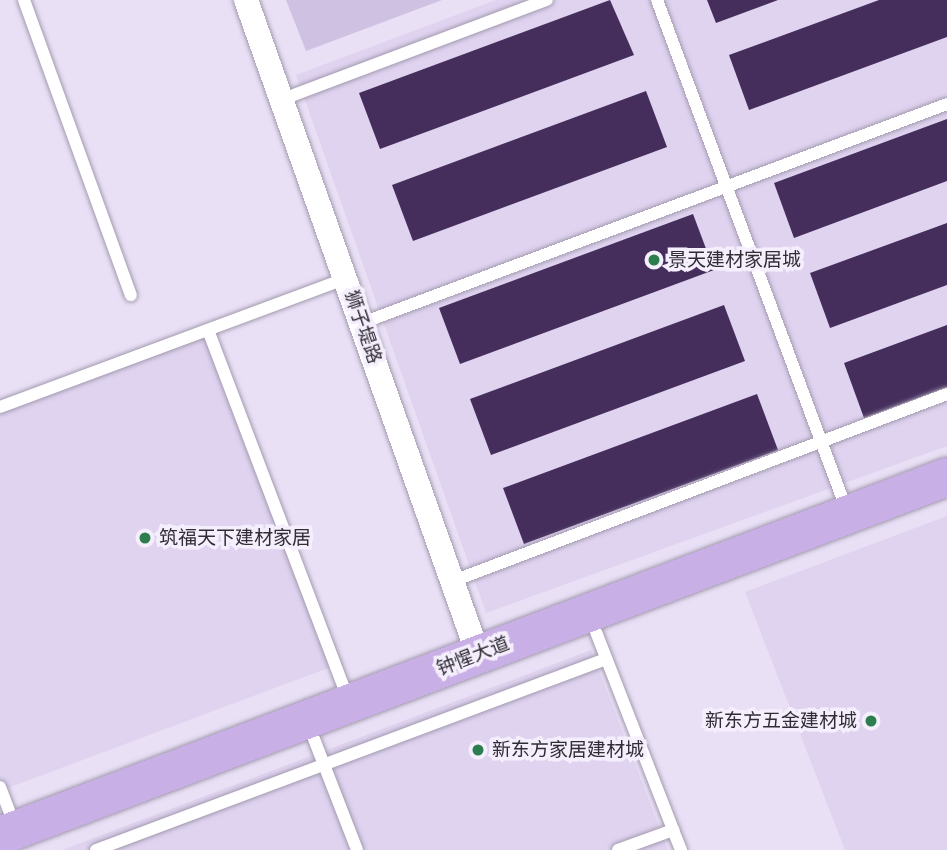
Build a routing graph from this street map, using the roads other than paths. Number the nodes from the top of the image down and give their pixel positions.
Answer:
1 (24, 0) edge
2 (246, 0) edge
3 (547, 0) edge
4 (657, 0) edge
5 (283, 99) junction
6 (947, 104) edge
7 (727, 188) junction
8 (346, 278) junction
9 (131, 295) dead end
10 (362, 323) junction
11 (208, 330) junction
12 (947, 394) edge
13 (0, 407) edge
14 (822, 441) junction
15 (947, 477) edge
16 (947, 499) edge
17 (848, 514) junction
18 (453, 581) junction
19 (601, 646) junction
20 (478, 654) junction
21 (350, 703) junction
22 (319, 752) junction
23 (0, 787) edge
24 (673, 830) junction
25 (12, 838) edge
26 (96, 850) edge
27 (357, 850) edge
28 (618, 850) edge
29 (681, 850) edge

1 - 9 lane
2 - 5 street, 狮子堤路
3 - 5 lane
4 - 7 lane
5 - 8 street, 狮子堤路
6 - 7 lane
7 - 10 lane
7 - 14 lane
8 - 10 street, 狮子堤路
8 - 11 lane
10 - 18 street, 狮子堤路
11 - 13 lane
11 - 21 lane
12 - 14 lane
14 - 17 lane
14 - 18 lane
15 - 17 main road, 钟惺大道
16 - 19 main road, 钟惺大道
17 - 20 main road, 钟惺大道
18 - 20 street, 狮子堤路
19 - 22 main road, 钟惺大道
19 - 24 lane
20 - 21 main road, 钟惺大道
21 - 25 main road, 钟惺大道
22 - 25 main road, 钟惺大道
22 - 26 lane
22 - 27 lane
23 - 25 lane
24 - 28 lane
24 - 29 lane

